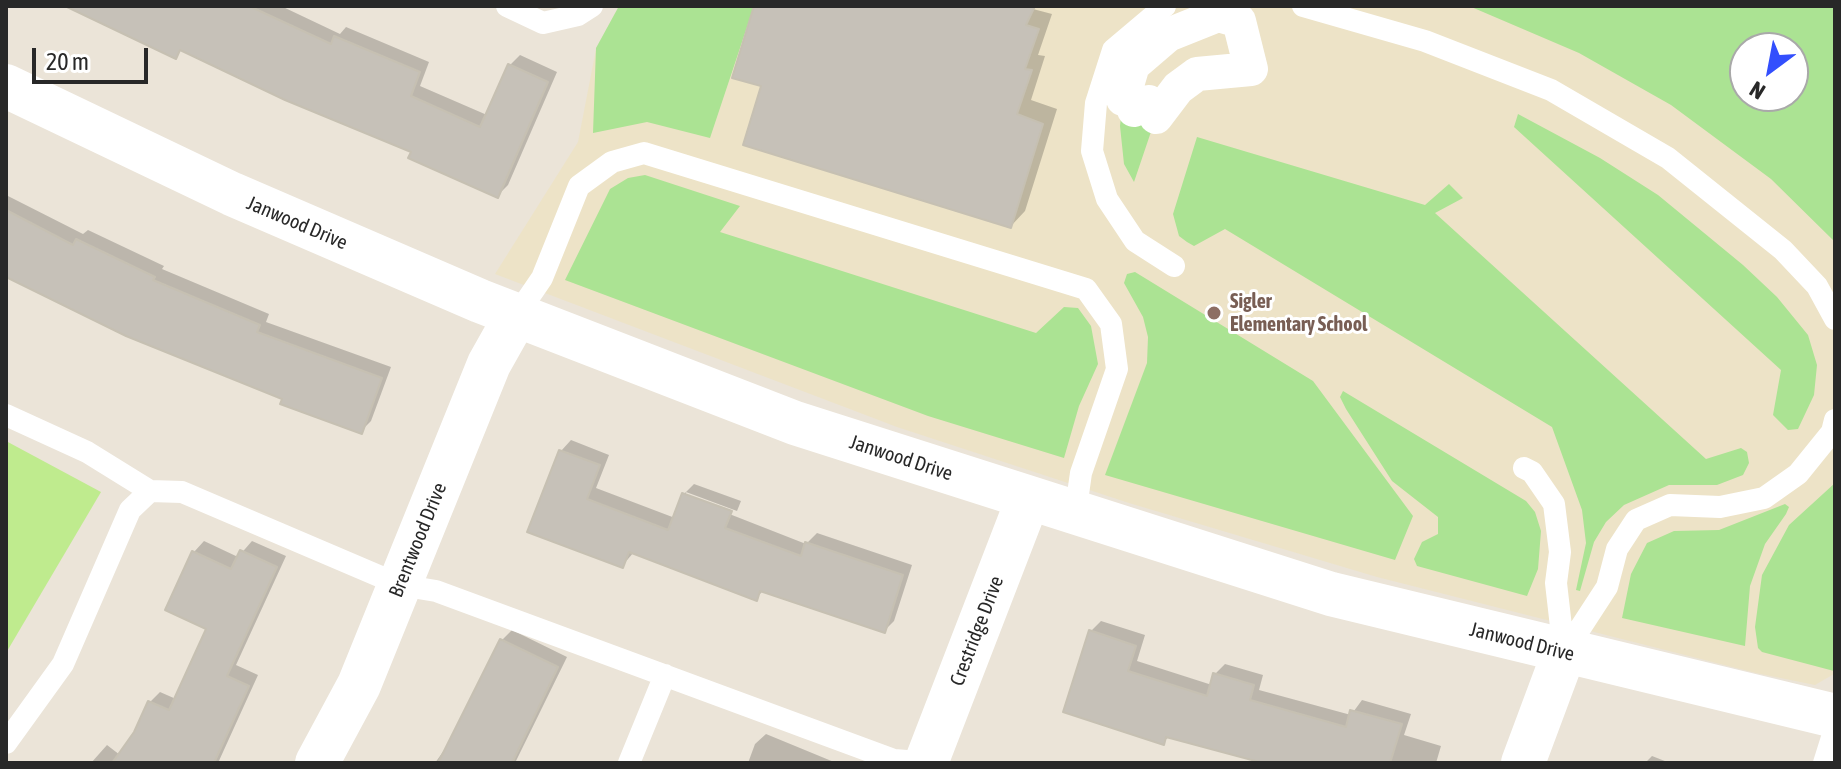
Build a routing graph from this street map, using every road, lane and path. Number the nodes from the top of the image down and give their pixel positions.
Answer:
1 (507, 6) edge
2 (592, 6) edge
3 (1165, 6) edge
4 (1303, 6) edge
5 (6, 86) edge
6 (1174, 266) dead end
7 (516, 316) junction
8 (1835, 319) edge
9 (6, 415) edge
10 (1835, 420) edge
11 (1524, 468) dead end
12 (150, 491) junction
13 (1028, 499) junction
14 (1075, 515) junction
15 (400, 585) junction
16 (1564, 653) junction
17 (665, 675) junction
18 (1835, 716) edge
19 (1835, 728) edge
20 (6, 743) edge
21 (928, 762) edge
22 (317, 763) edge
23 (629, 763) edge
24 (1523, 763) edge
25 (1824, 763) edge

1 - 2 lane
3 - 6 lane
4 - 8 lane
5 - 7 street, Janwood Drive
7 - 13 street, Janwood Drive
7 - 14 lane
7 - 15 street, Brentwood Drive
9 - 12 lane
10 - 16 lane
11 - 16 lane
12 - 15 lane
12 - 20 lane
13 - 14 street, Janwood Drive
13 - 21 street, Crestridge Drive
14 - 16 street, Janwood Drive
15 - 17 lane
15 - 22 street, Brentwood Drive
16 - 18 street, Janwood Drive
16 - 24 street
17 - 21 lane
17 - 23 lane
19 - 25 lane

